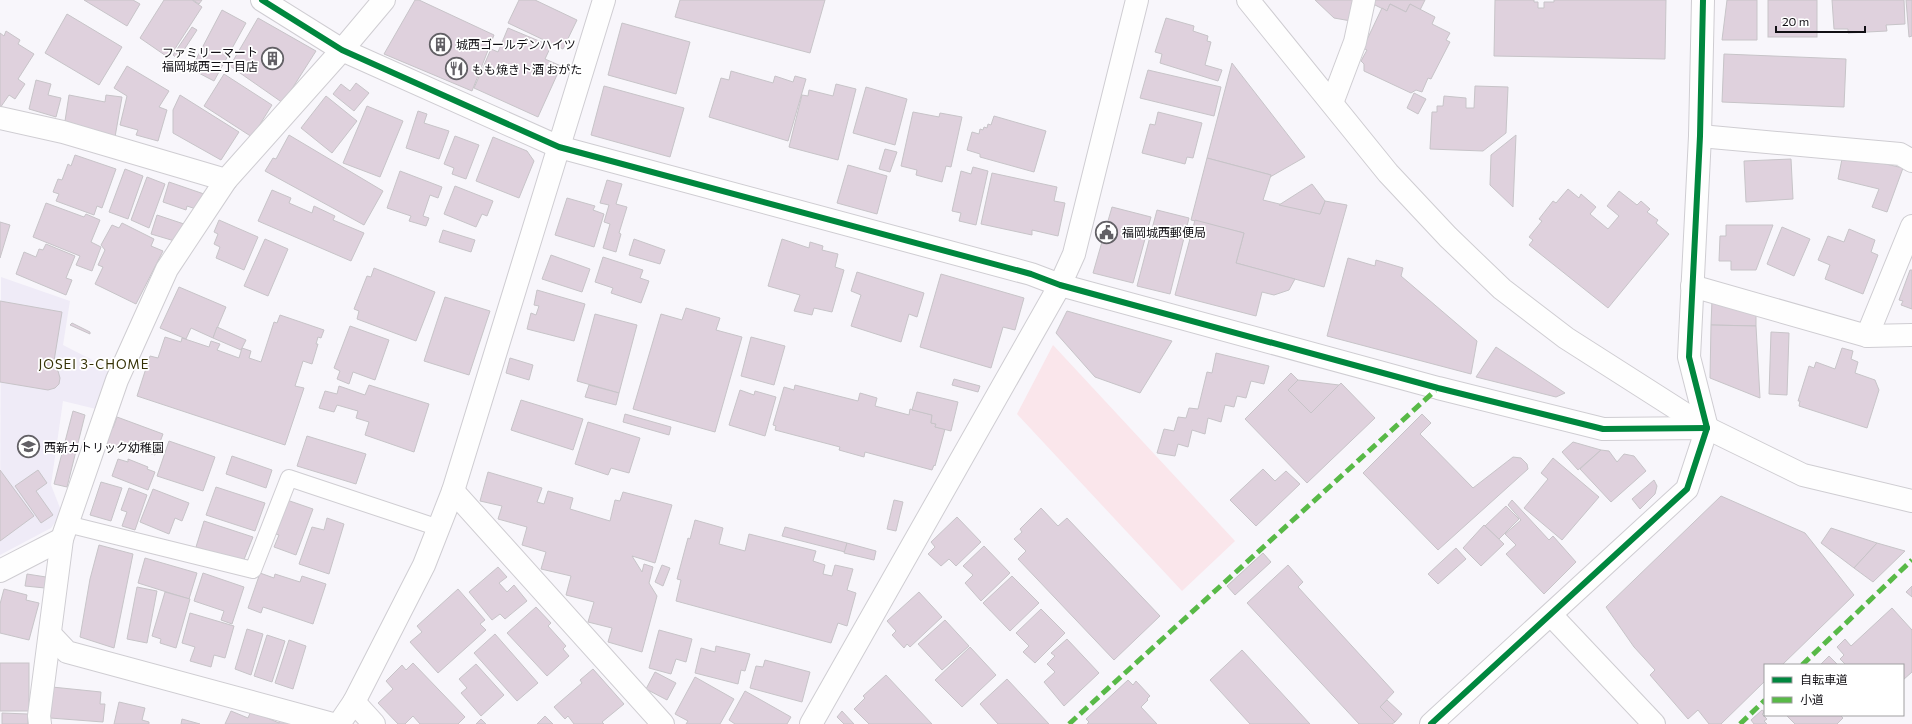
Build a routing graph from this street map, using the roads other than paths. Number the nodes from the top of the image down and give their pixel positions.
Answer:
1 (262, 0) edge
2 (384, 0) edge
3 (604, 0) edge
4 (1137, 0) edge
5 (1248, 0) edge
6 (1364, 0) edge
7 (1703, 0) edge
8 (342, 50) junction
9 (1332, 103) junction
10 (0, 118) edge
11 (1700, 136) junction
12 (559, 147) junction
13 (1912, 161) edge
14 (226, 180) junction
15 (1912, 226) edge
16 (1060, 285) junction
17 (1692, 286) junction
18 (1912, 335) edge
19 (1867, 336) junction
20 (1707, 428) junction
21 (454, 491) junction
22 (1912, 501) edge
23 (439, 528) junction
24 (64, 532) junction
25 (0, 571) edge
26 (1551, 615) junction
27 (50, 634) junction
28 (354, 702) junction
29 (40, 724) edge
30 (333, 724) edge
31 (339, 724) edge
32 (374, 724) edge
33 (664, 724) edge
34 (811, 724) edge
35 (1431, 724) edge
36 (1654, 724) edge

1 - 8 street
2 - 8 street
3 - 12 street
4 - 16 street
5 - 9 street
6 - 9 street
7 - 11 street
8 - 12 street
8 - 14 street
9 - 20 street
10 - 14 street
11 - 13 street
11 - 17 street
12 - 16 street
12 - 21 street
14 - 24 street
15 - 19 street
16 - 20 street
16 - 34 street
17 - 19 street
17 - 20 street
18 - 19 street
20 - 22 street
20 - 26 street
21 - 23 street
21 - 33 street
23 - 24 lane
23 - 28 street
24 - 25 street
24 - 27 street
26 - 35 street
26 - 36 street
27 - 29 street
27 - 30 street
28 - 31 street
28 - 32 street

